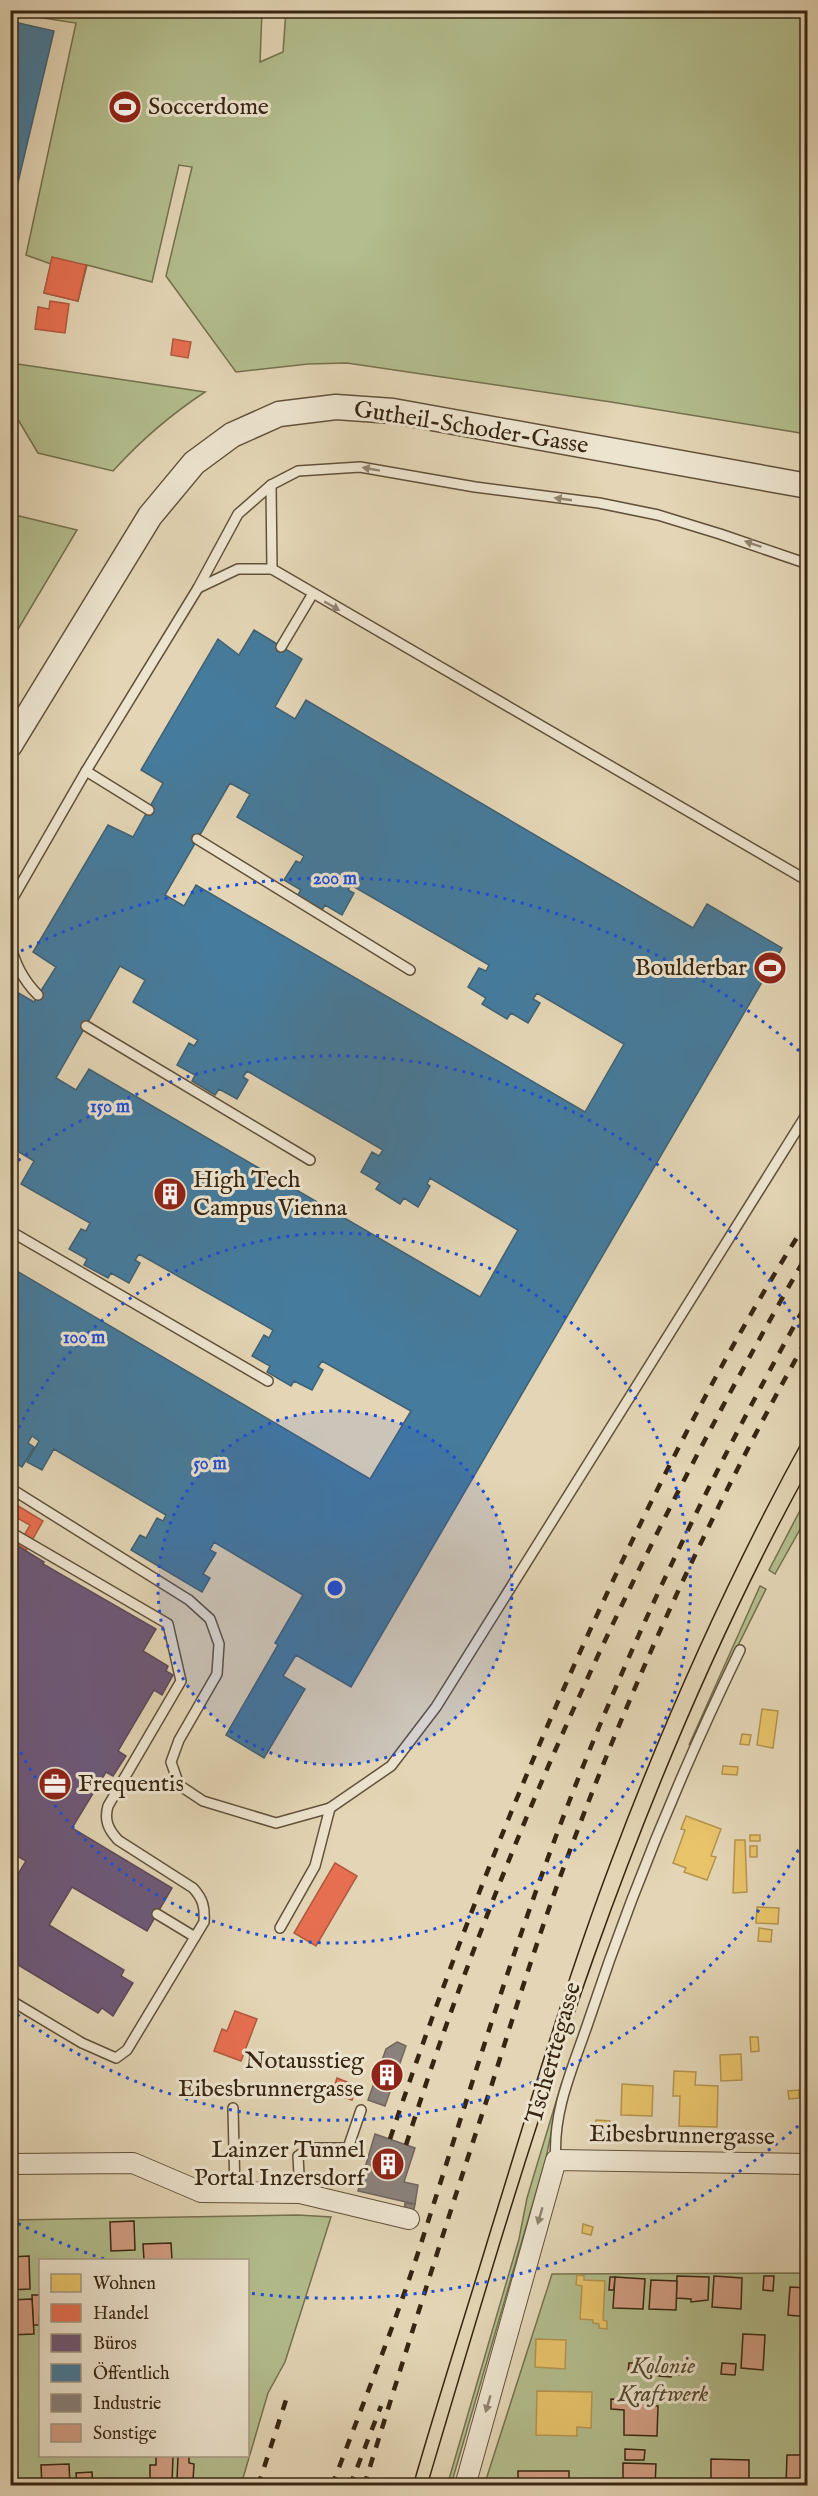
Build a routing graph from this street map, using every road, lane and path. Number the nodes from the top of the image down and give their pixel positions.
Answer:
1 (271, 485) junction
2 (807, 486) edge
3 (807, 564) edge
4 (272, 569) junction
5 (198, 588) junction
6 (312, 595) junction
7 (281, 647) dead end
8 (10, 745) edge
9 (86, 771) junction
10 (149, 810) dead end
11 (197, 839) dead end
12 (807, 881) edge
13 (10, 903) edge
14 (10, 942) edge
15 (410, 970) dead end
16 (38, 995) dead end
17 (86, 1026) dead end
18 (807, 1112) edge
19 (310, 1160) dead end
20 (10, 1231) edge
21 (268, 1381) dead end
22 (10, 1488) edge
23 (10, 1532) edge
24 (740, 1650) dead end
25 (330, 1808) junction
26 (157, 1914) dead end
27 (280, 1928) dead end
28 (195, 1937) junction
29 (10, 2000) edge
30 (233, 2108) dead end
31 (361, 2110) dead end
32 (556, 2160) junction
33 (10, 2164) edge
34 (807, 2164) edge
35 (235, 2193) junction
36 (300, 2193) junction
37 (409, 2219) dead end
38 (465, 2486) edge

3 -> 1 lane
1 - 4 lane
1 - 5 lane
2 - 8 street, Gutheil-Schoder-Gasse
4 - 5 lane
4 - 6 lane
5 - 9 lane
6 - 7 lane
6 -> 12 lane
9 - 10 lane
9 - 13 lane
11 - 15 lane
14 - 16 lane
17 - 19 lane
18 - 25 lane
20 - 21 lane
22 - 25 lane
23 - 28 lane
24 - 32 lane, Tscherttegasse
25 - 27 lane
26 - 28 lane
28 - 29 lane
30 - 35 lane
31 - 36 lane
32 - 34 street, Eibesbrunnergasse
32 -> 38 street, Tscherttegasse
33 - 35 street
35 - 36 street
36 - 37 street

